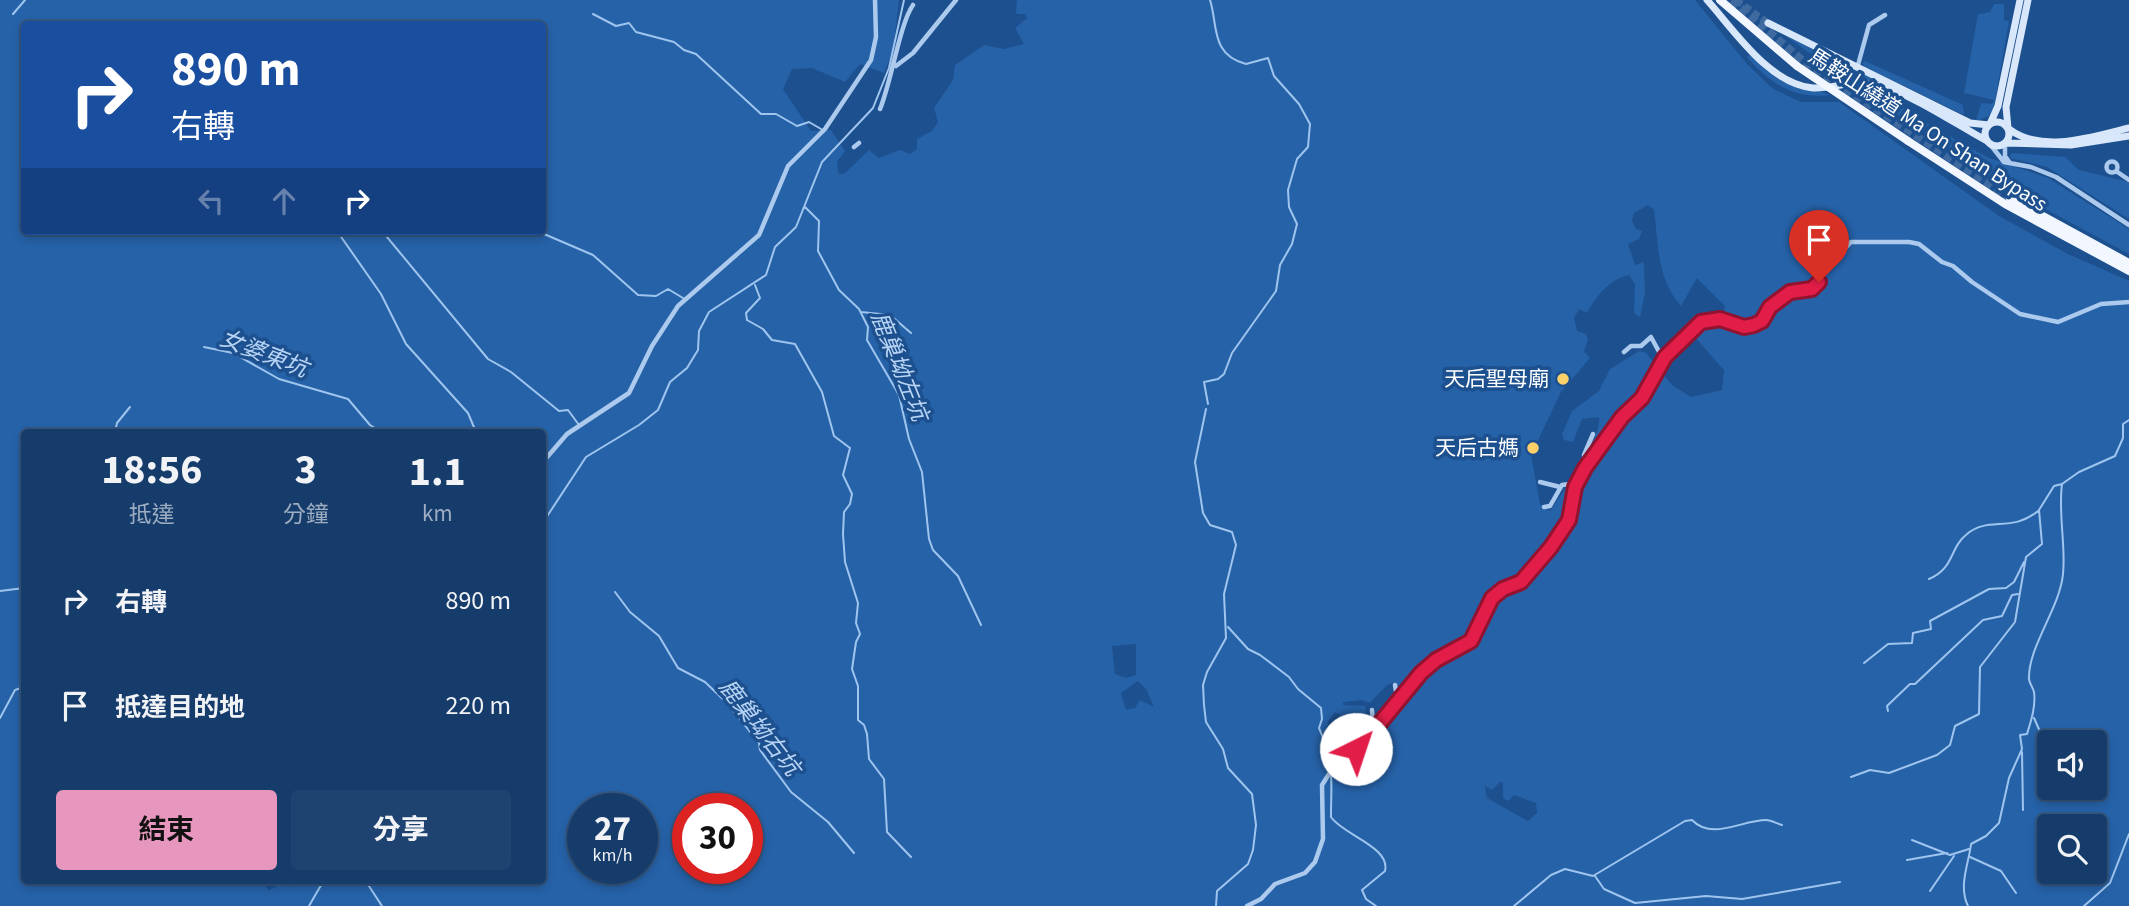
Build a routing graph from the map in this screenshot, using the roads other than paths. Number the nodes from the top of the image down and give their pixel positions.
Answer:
1 (875, 0) edge
2 (956, 0) edge
3 (1707, 0) edge
4 (1720, 0) edge
5 (2020, 0) edge
6 (2028, 0) edge
7 (913, 5) dead end
8 (1885, 15) dead end
9 (1768, 23) tunnel mouth
10 (1858, 65) junction
11 (895, 66) junction
12 (880, 109) dead end
13 (1990, 124) junction
14 (2008, 128) junction
15 (2129, 128) edge
16 (2129, 135) edge
17 (1988, 142) junction
18 (2005, 143) junction
19 (2011, 164) junction
20 (2116, 171) dead end
21 (2129, 180) edge
22 (2010, 198) tunnel mouth
23 (2129, 225) edge
24 (2129, 263) edge
25 (2129, 271) edge
26 (2129, 302) edge
27 (1623, 352) dead end
28 (1663, 359) junction
29 (1593, 434) dead end
30 (546, 458) edge
31 (1586, 467) junction
32 (1540, 482) dead end
33 (1577, 483) junction
34 (1561, 487) junction
35 (1544, 508) dead end
36 (1395, 685) dead end
37 (1398, 702) junction
38 (1373, 710) dead end
39 (1373, 729) junction
40 (1355, 733) dead end
41 (1357, 751) junction
42 (1247, 906) edge

1 - 30 street
2 - 11 street
3 - 17 main road
4 - 25 main road, 馬鞍山繞道 Ma On Shan Bypass, bridge
5 - 13 main road
6 - 14 main road
7 - 11 street
8 - 10 street
9 - 10 main road
10 - 13 main road
11 - 12 street
13 - 14 main road
13 - 17 main road
14 - 15 main road
14 - 18 main road
16 - 18 main road
17 - 18 main road
17 - 19 street
18 - 19 street
19 - 23 street
20 - 21 street
22 - 24 main road, 馬鞍山繞道 Ma On Shan Bypass
26 - 28 street
27 - 28 street
28 - 31 street
29 - 31 street
31 - 33 street
32 - 34 street
33 - 34 street
33 - 37 street
34 - 35 street
36 - 37 street
37 - 39 street
38 - 39 street
39 - 41 street
40 - 41 street
41 - 42 street

